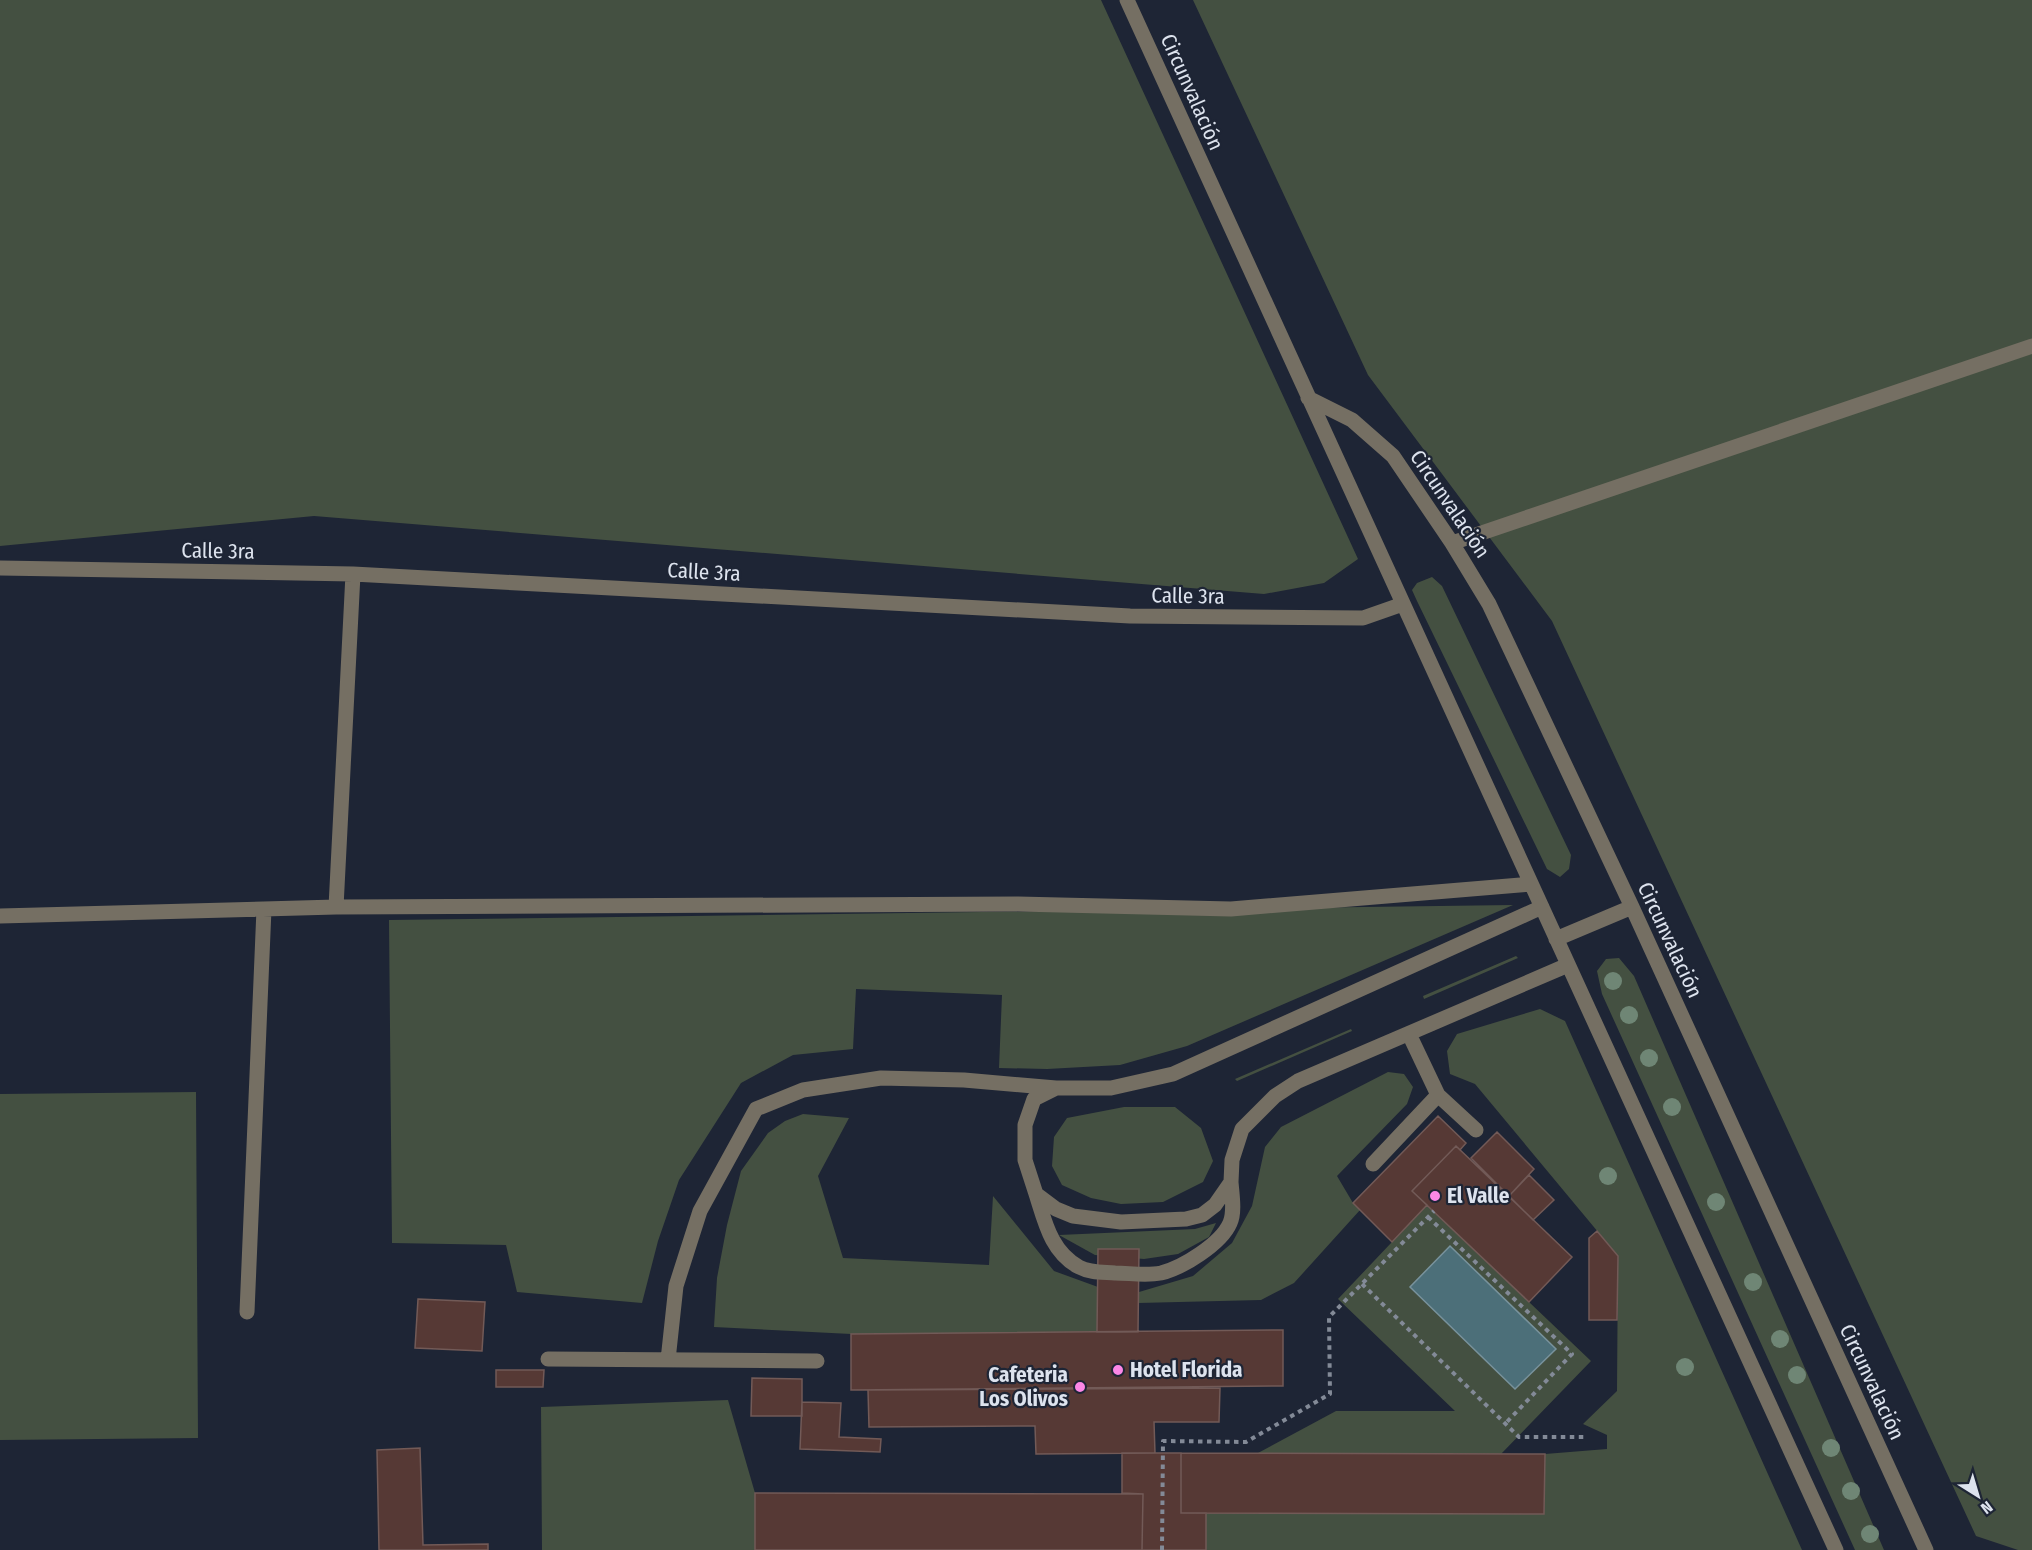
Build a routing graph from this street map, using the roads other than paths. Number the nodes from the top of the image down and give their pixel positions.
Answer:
1 (1127, 0) edge
2 (2032, 346) edge
3 (1308, 398) junction
4 (1452, 543) junction
5 (0, 568) edge
6 (353, 574) junction
7 (1403, 604) junction
8 (1531, 884) junction
9 (336, 907) junction
10 (1542, 907) junction
11 (1632, 907) junction
12 (264, 909) junction
13 (0, 916) edge
14 (1556, 939) junction
15 (1568, 964) junction
16 (1409, 1034) junction
17 (1056, 1088) junction
18 (1438, 1095) junction
19 (1476, 1130) dead end
20 (1373, 1164) dead end
21 (1231, 1182) junction
22 (1036, 1194) junction
23 (247, 1312) dead end
24 (548, 1359) dead end
25 (668, 1360) junction
26 (817, 1362) dead end
27 (1836, 1550) edge
28 (1926, 1550) edge

1 - 3 street, Circunvalación
2 - 4 street
3 - 4 street, Circunvalación
3 - 7 street, Circunvalación
4 - 11 street, Circunvalación
5 - 6 street, Calle 3ra
6 - 7 street, Calle 3ra
6 - 9 street
7 - 8 street, Circunvalación
8 - 9 street
8 - 10 street, Circunvalación
9 - 12 street
10 - 14 street, Circunvalación
10 - 17 street
11 - 14 street
11 - 28 street, Circunvalación
12 - 13 street
12 - 23 street
14 - 15 street, Circunvalación
15 - 16 street
15 - 27 street, Circunvalación
16 - 18 street
16 - 21 street
17 - 22 street
17 - 25 street
18 - 19 street
18 - 20 street
21 - 22 street
21 - 22 street
24 - 25 street
25 - 26 street

